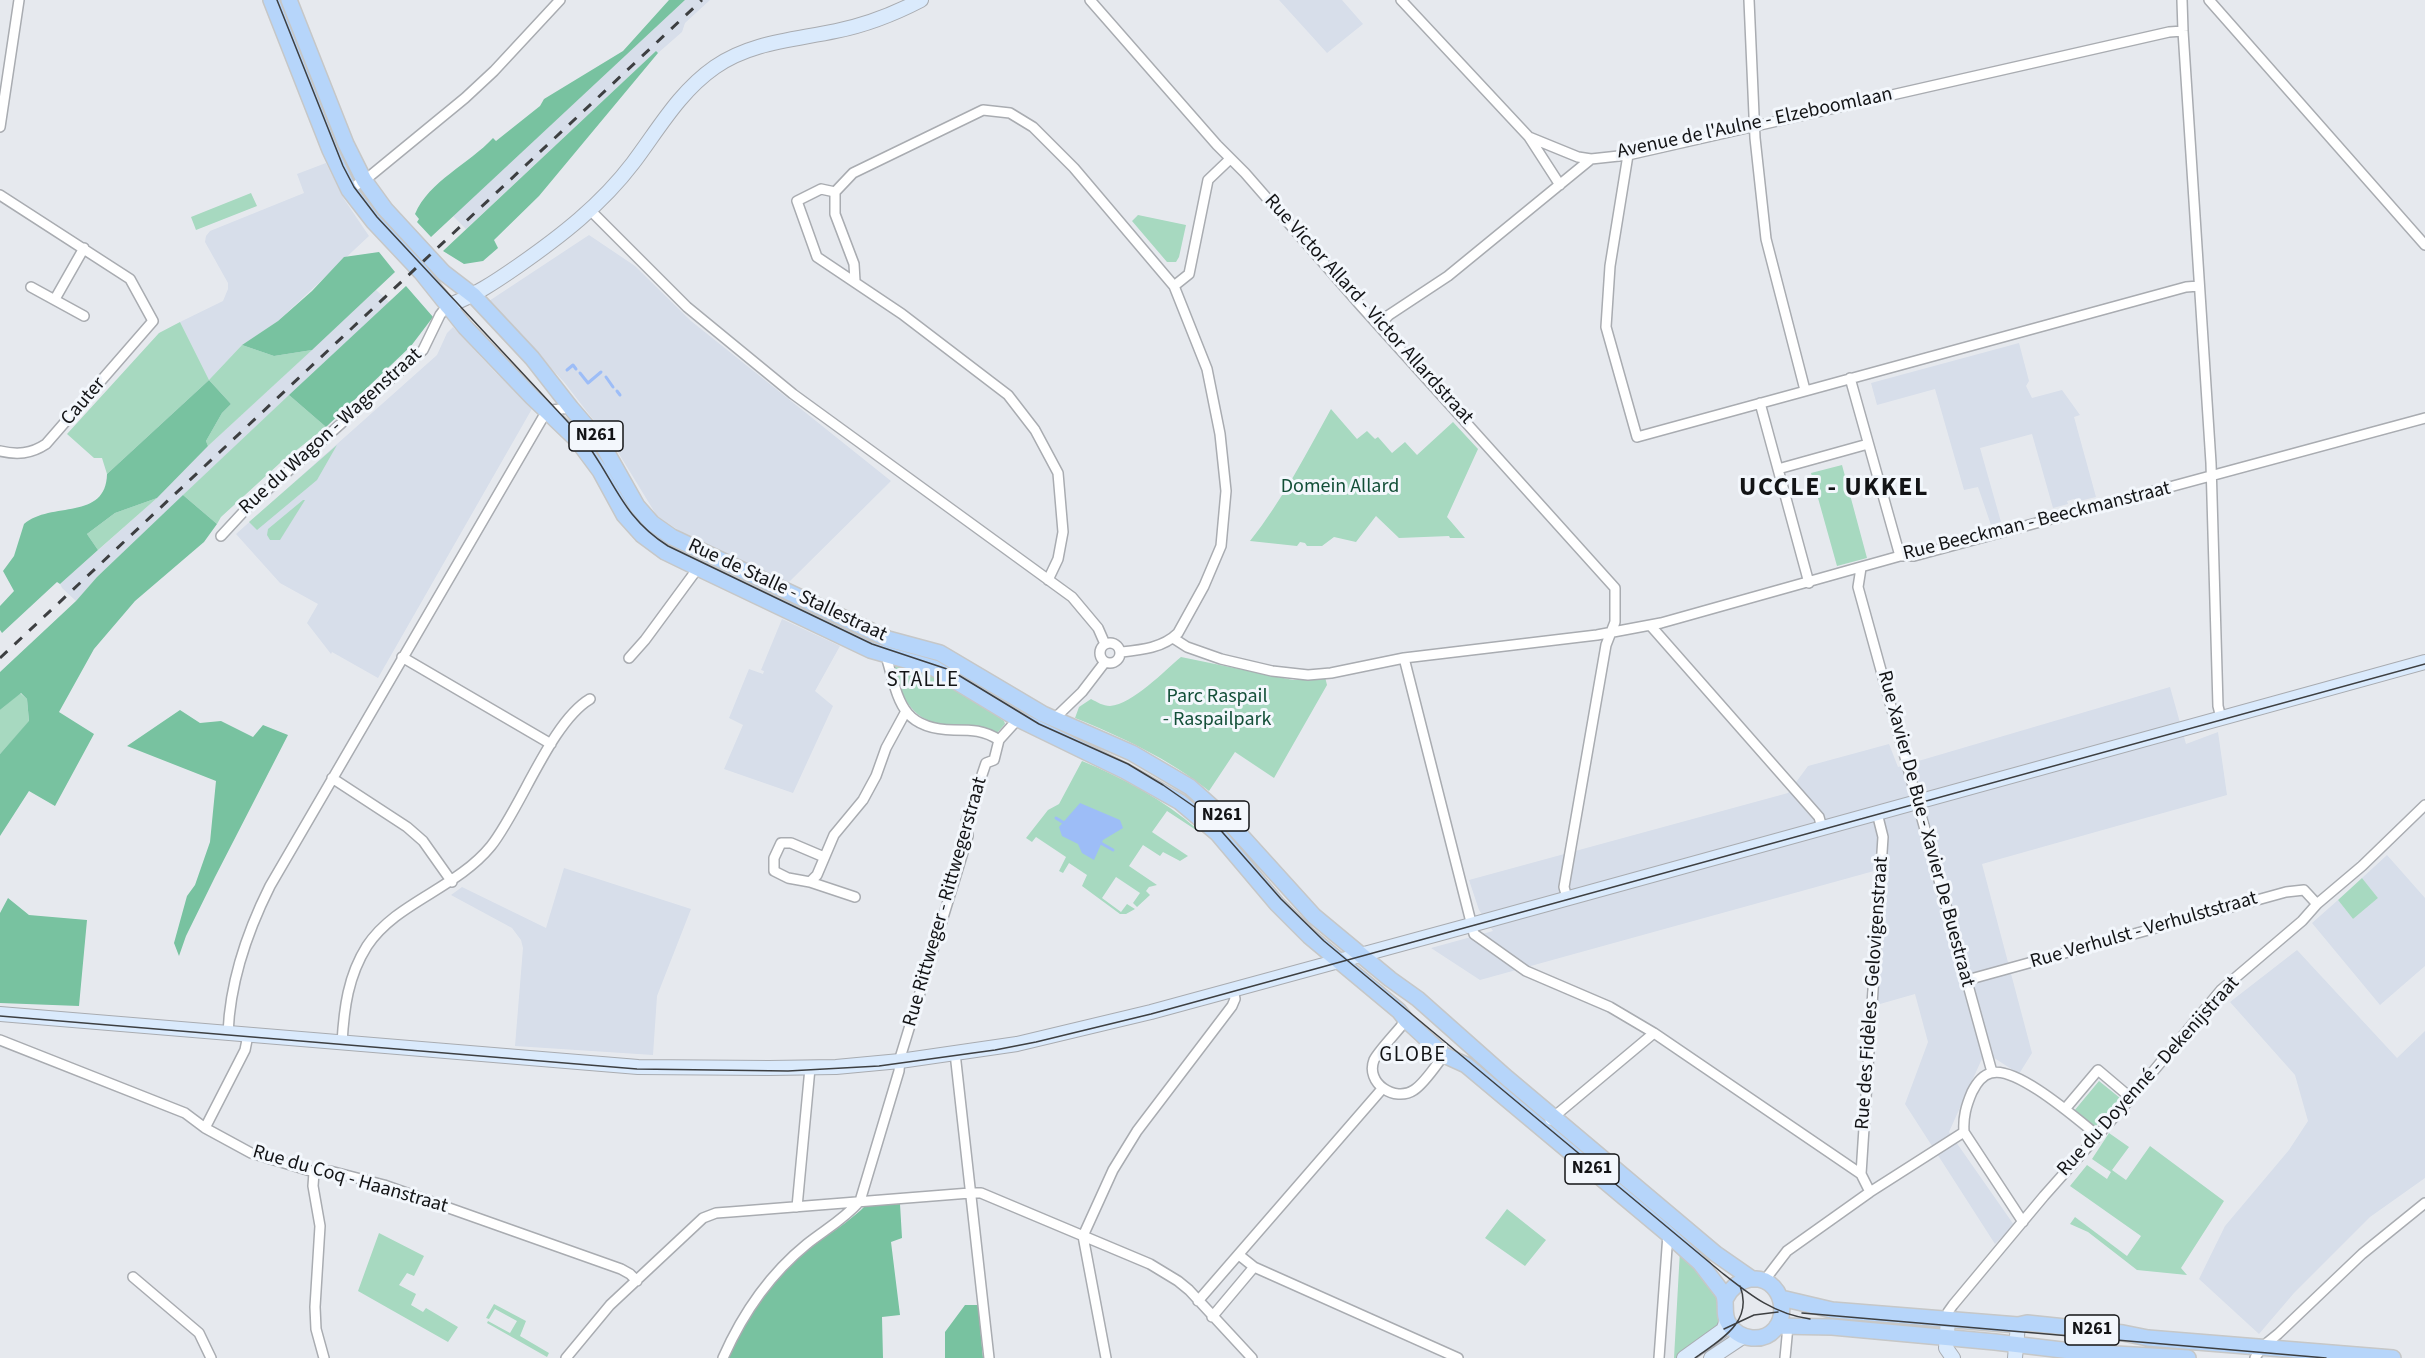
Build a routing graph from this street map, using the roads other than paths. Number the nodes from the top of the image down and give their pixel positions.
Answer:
1 (19, 0) edge
2 (271, 0) edge
3 (289, 0) edge
4 (560, 0) edge
5 (921, 0) edge
6 (1090, 0) edge
7 (1401, 0) edge
8 (1749, 0) edge
9 (2182, 0) edge
10 (2209, 0) edge
11 (2182, 31) junction
12 (1754, 126) junction
13 (0, 127) edge
14 (1529, 137) junction
15 (1628, 155) junction
16 (1230, 159) junction
17 (1591, 159) junction
18 (364, 180) junction
19 (1560, 185) junction
20 (349, 190) junction
21 (835, 192) junction
22 (0, 195) edge
23 (591, 211) junction
24 (2425, 245) edge
25 (84, 248) junction
26 (855, 281) junction
27 (31, 286) dead end
28 (1174, 286) junction
29 (2199, 286) junction
30 (55, 299) junction
31 (460, 301) junction
32 (84, 316) dead end
33 (1379, 325) junction
34 (1851, 378) junction
35 (1805, 390) junction
36 (1760, 403) junction
37 (571, 408) junction
38 (548, 413) junction
39 (2425, 418) edge
40 (1868, 444) junction
41 (0, 451) edge
42 (1778, 469) junction
43 (2212, 477) junction
44 (221, 536) dead end
45 (1900, 556) junction
46 (698, 568) junction
47 (1862, 568) junction
48 (1845, 573) junction
49 (1048, 580) junction
50 (1809, 583) junction
51 (1858, 586) junction
52 (1650, 625) junction
53 (1611, 632) junction
54 (1173, 638) junction
55 (1105, 644) junction
56 (1121, 652) junction
57 (886, 656) junction
58 (402, 657) junction
59 (629, 658) dead end
60 (1404, 658) junction
61 (1105, 662) junction
62 (2425, 662) edge
63 (590, 699) dead end
64 (906, 714) junction
65 (2222, 718) junction
66 (1018, 719) junction
67 (1053, 719) junction
68 (999, 740) junction
69 (551, 744) junction
70 (332, 778) junction
71 (1917, 802) junction
72 (2425, 806) edge
73 (1877, 813) junction
74 (1822, 828) junction
75 (824, 857) junction
76 (452, 882) junction
77 (810, 882) junction
78 (855, 897) dead end
79 (1567, 898) junction
80 (2317, 904) junction
81 (1471, 925) junction
82 (1360, 955) junction
83 (1338, 960) junction
84 (1967, 980) junction
85 (1233, 989) junction
86 (0, 1014) edge
87 (1406, 1020) junction
88 (228, 1033) junction
89 (1654, 1033) junction
90 (248, 1035) junction
91 (0, 1040) edge
92 (342, 1043) junction
93 (955, 1053) junction
94 (1444, 1054) junction
95 (900, 1061) junction
96 (810, 1068) junction
97 (1992, 1072) junction
98 (1382, 1089) junction
99 (2131, 1098) junction
100 (2065, 1109) junction
101 (1548, 1122) junction
102 (206, 1128) junction
103 (1964, 1132) junction
104 (2097, 1135) junction
105 (314, 1172) junction
106 (1861, 1174) junction
107 (1870, 1192) junction
108 (969, 1193) junction
109 (860, 1201) junction
110 (2425, 1203) edge
111 (797, 1208) junction
112 (2023, 1222) junction
113 (1668, 1234) junction
114 (1083, 1236) junction
115 (1239, 1255) junction
116 (1254, 1267) junction
117 (133, 1276) dead end
118 (1758, 1280) junction
119 (637, 1281) junction
120 (1726, 1298) junction
121 (1781, 1298) junction
122 (1198, 1301) junction
123 (1212, 1317) junction
124 (1948, 1319) junction
125 (1727, 1321) junction
126 (2018, 1325) junction
127 (1782, 1326) junction
128 (1744, 1336) junction
129 (1947, 1337) junction
130 (2148, 1338) junction
131 (2015, 1352) edge
132 (2258, 1352) edge
133 (2148, 1356) edge
134 (1716, 1357) edge
135 (211, 1358) edge
136 (324, 1358) edge
137 (566, 1358) edge
138 (723, 1358) edge
139 (989, 1358) edge
140 (1106, 1358) edge
141 (1252, 1358) edge
142 (1458, 1358) edge
143 (1659, 1358) edge
144 (1684, 1358) edge
145 (1785, 1358) edge
146 (1953, 1358) edge
147 (2188, 1358) edge
148 (2393, 1358) edge

1 - 13 street
2 - 20 main road, Rue de Stalle - Stallestraat / N261
3 - 18 main road, Rue de Stalle - Stallestraat / N261
4 - 18 street
5 - 23 main road
6 - 16 street, Rue Victor Allard - Victor Allardstraat
7 - 14 street
8 - 12 street
9 - 11 street
10 - 24 street
11 - 12 street, Avenue de l'Aulne - Elzeboomlaan
11 - 29 street
12 - 15 street, Avenue de l'Aulne - Elzeboomlaan
12 - 35 street
14 - 17 street
14 - 19 street
15 - 17 street, Avenue de l'Aulne - Elzeboomlaan
15 - 36 street
16 - 28 street
16 - 33 street, Rue Victor Allard - Victor Allardstraat
17 - 19 street, Avenue de l'Aulne - Elzeboomlaan
18 - 20 street
18 - 31 main road, Rue de Stalle - Stallestraat / N261
19 - 33 street, Avenue de l'Aulne - Elzeboomlaan
20 - 31 main road, Rue de Stalle - Stallestraat / N261
21 - 26 street
21 - 26 street
21 - 28 street
22 - 25 street
23 - 31 main road
23 - 49 street
25 - 30 street
25 - 41 street, Cauter
26 - 49 street
27 - 30 street
28 - 54 street
29 - 34 street
29 - 43 street
30 - 32 street
31 - 37 main road, Rue de Stalle - Stallestraat / N261
31 - 38 main road, Rue de Stalle - Stallestraat / N261
31 - 44 street, Rue du Wagon - Wagenstraat
33 - 53 street, Rue Victor Allard - Victor Allardstraat
34 - 35 street
34 - 40 street
35 - 36 street
36 - 42 street
37 - 38 street
37 - 67 main road, Rue de Stalle - Stallestraat / N261
38 - 46 main road, Rue de Stalle - Stallestraat / N261
38 - 58 street
39 - 43 street, Rue Beeckman - Beeckmanstraat
40 - 42 street
40 - 45 street
42 - 50 street
43 - 45 street, Rue Beeckman - Beeckmanstraat
43 - 65 street
45 - 47 street, Rue Beeckman - Beeckmanstraat
46 - 57 main road, Rue de Stalle - Stallestraat / N261
46 - 59 street
47 - 48 street, Rue Beeckman - Beeckmanstraat
47 - 51 street, Rue Xavier De Bue - Xavier De Buestraat
48 - 50 street, Rue Beeckman - Beeckmanstraat
48 - 51 street, Rue Xavier De Bue - Xavier De Buestraat
49 - 55 street
50 - 52 street, Rue Beeckman - Beeckmanstraat
51 - 71 street, Rue Xavier De Bue - Xavier De Buestraat
52 - 53 street, Rue Beeckman - Beeckmanstraat
52 - 74 street
53 - 60 street, Rue Beeckman - Beeckmanstraat
53 - 79 street, Rue Victor Allard - Victor Allardstraat
54 - 56 street
54 - 60 street, Rue Beeckman - Beeckmanstraat
55 - 56 street
55 - 61 street
56 - 61 street
57 - 64 street, Rue de Stalle - Stallestraat
57 - 66 main road, Rue de Stalle - Stallestraat / N261
58 - 69 street
58 - 70 street
60 - 81 street
61 - 67 street
62 - 65 main road
63 - 69 street
64 - 68 street
64 - 75 street
65 - 71 main road
66 - 68 street, Rue Rittweger - Rittwegerstraat
66 - 83 main road, Rue de Stalle - Stallestraat / N261
67 - 82 main road, Rue de Stalle - Stallestraat / N261
68 - 95 street, Rue Rittweger - Rittwegerstraat
69 - 76 street
70 - 76 street
70 - 88 street
71 - 73 main road
71 - 84 street, Rue Xavier De Bue - Xavier De Buestraat
72 - 80 street, Rue du Doyenné - Dekenijstraat
73 - 74 main road
73 - 106 street, Rue des Fidèles - Gelovigenstraat
74 - 79 main road
75 - 77 street
75 - 77 street
76 - 92 street
77 - 78 street
79 - 81 main road
80 - 84 street, Rue Verhulst - Verhulststraat
80 - 99 street, Rue du Doyenné - Dekenijstraat
81 - 82 main road
81 - 89 street
82 - 83 main road
82 - 101 main road, N261
83 - 85 main road
83 - 87 main road, N261
84 - 97 street, Rue Xavier De Bue - Xavier De Buestraat
85 - 93 main road
85 - 114 street
86 - 88 main road
87 - 94 main road, N261
87 - 98 street
88 - 90 main road
89 - 101 street
89 - 106 street
90 - 92 main road
90 - 102 street
91 - 102 street, Rue du Coq - Haanstraat
92 - 96 main road
93 - 95 main road
93 - 108 street
94 - 98 street
94 - 101 main road, N261
95 - 96 main road
95 - 109 street, Rue Rittweger - Rittwegerstraat
96 - 111 street
97 - 100 street
97 - 103 street
98 - 115 street
99 - 100 street
99 - 104 street, Rue du Doyenné - Dekenijstraat
100 - 104 street
101 - 113 main road, N261
101 - 118 main road, N261
102 - 105 street, Rue du Coq - Haanstraat
103 - 107 street
103 - 112 street
104 - 112 street, Rue du Doyenné - Dekenijstraat
105 - 119 street, Rue du Coq - Haanstraat
105 - 136 street
106 - 107 street
107 - 118 street
108 - 109 street
108 - 114 street
108 - 139 street
109 - 111 street
109 - 138 street
110 - 132 street
111 - 119 street
112 - 124 street, Rue du Doyenné - Dekenijstraat
113 - 120 main road, N261
113 - 143 street
114 - 122 street
114 - 140 street
115 - 116 street
115 - 122 street
116 - 123 street
116 - 142 street
117 - 135 street
118 - 120 main road
118 - 121 main road, N261
119 - 137 street
120 - 125 main road
121 - 124 main road, N261
121 - 127 main road
122 - 123 street
123 - 141 street
124 - 126 main road, N261
124 - 129 main road
125 - 128 main road
125 - 144 main road
126 - 130 main road, N261
126 - 131 main road
127 - 128 main road, N261
127 - 129 main road, N261
127 - 145 street
128 - 134 main road
129 - 131 main road, N261
129 - 146 main road
130 - 132 main road, N261
130 - 133 street
131 - 133 main road, N261
132 - 148 main road, N261
133 - 147 main road, N261

